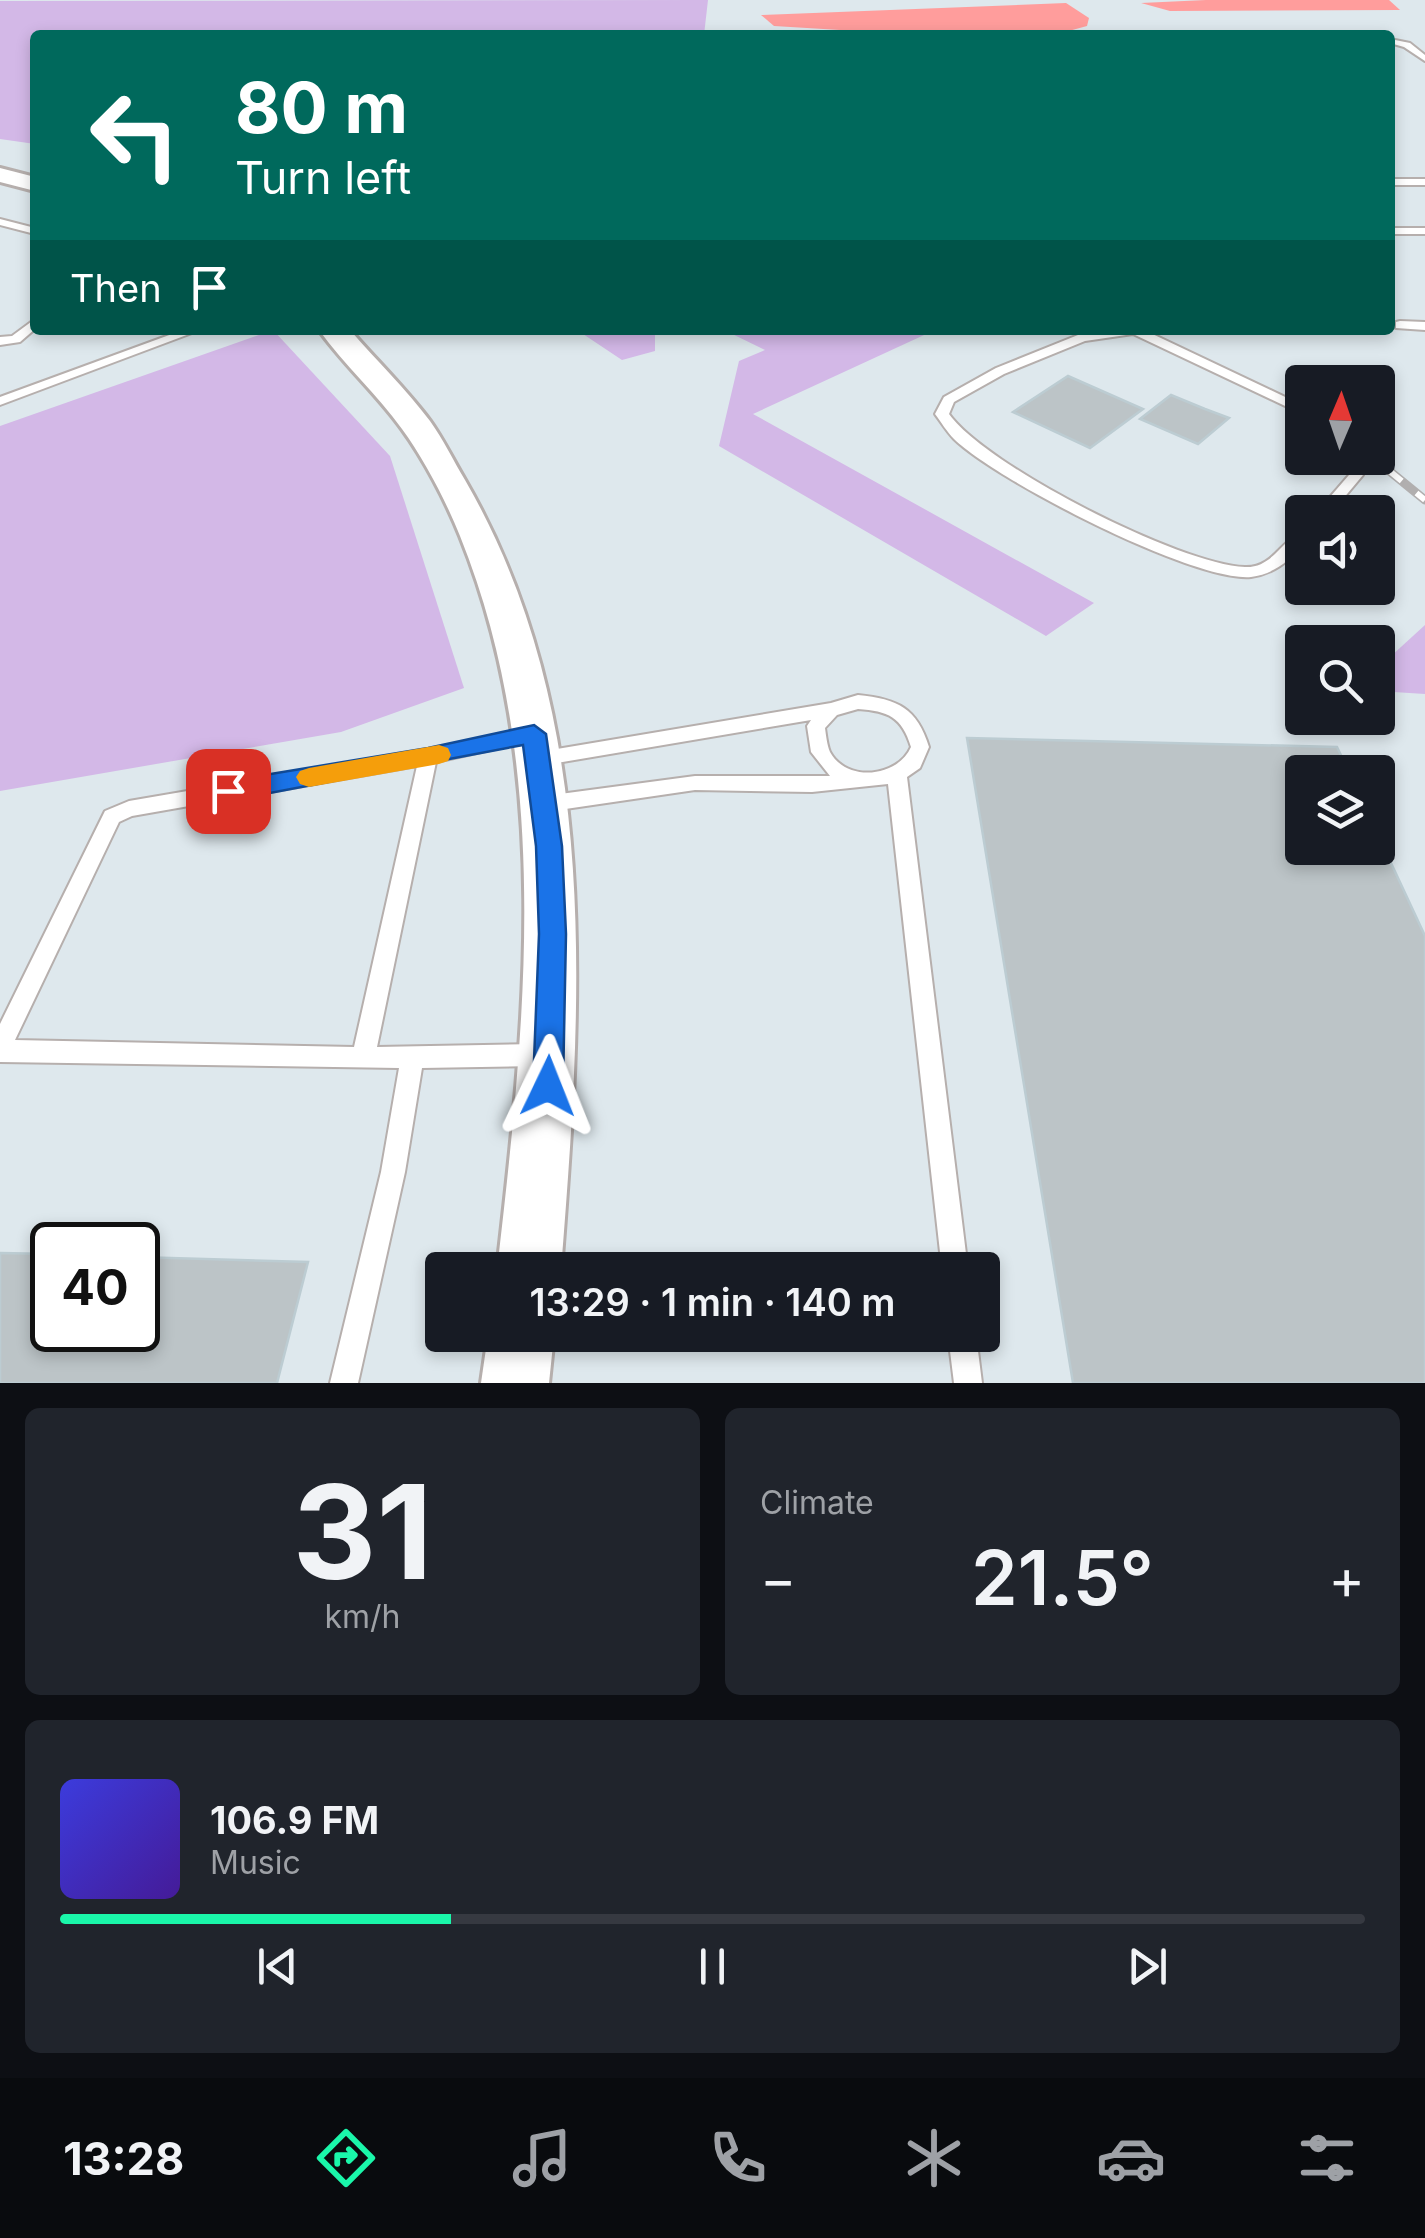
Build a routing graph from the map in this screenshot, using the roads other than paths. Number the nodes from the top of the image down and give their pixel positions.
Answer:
1 (1395, 42) edge
2 (1425, 59) edge
3 (0, 175) edge
4 (1395, 182) edge
5 (1425, 182) edge
6 (30, 183) edge
7 (0, 222) edge
8 (1395, 228) edge
9 (30, 230) edge
10 (1425, 231) edge
11 (1400, 325) dead end
12 (1425, 326) edge
13 (30, 327) edge
14 (180, 335) edge
15 (339, 335) edge
16 (1103, 335) edge
17 (1147, 335) edge
18 (0, 341) edge
19 (0, 401) edge
20 (1285, 402) edge
21 (1356, 475) edge
22 (1339, 495) edge
23 (1285, 557) edge
24 (832, 710) junction
25 (428, 757) junction
26 (539, 766) junction
27 (896, 776) junction
28 (862, 780) junction
29 (0, 1050) edge
30 (549, 1054) junction
31 (412, 1057) junction
32 (363, 1058) junction
33 (531, 1252) edge
34 (953, 1252) edge
35 (519, 1352) edge
36 (964, 1352) edge
37 (344, 1383) edge
38 (515, 1383) edge
39 (968, 1383) edge

1 - 2 lane
3 - 6 street
4 - 5 lane
7 - 9 lane
8 - 10 lane
11 - 12 lane
13 - 18 lane
14 - 19 lane
15 - 26 street
16 - 23 lane
17 - 20 lane
21 - 22 lane
24 - 26 lane
24 - 27 lane
24 - 28 lane
25 - 26 lane
25 - 29 lane
25 - 32 lane
26 - 28 lane
26 - 30 street
27 - 28 lane
27 - 34 lane
29 - 32 lane
30 - 31 lane
30 - 33 street
31 - 32 lane
31 - 37 lane
35 - 38 street
36 - 39 lane

